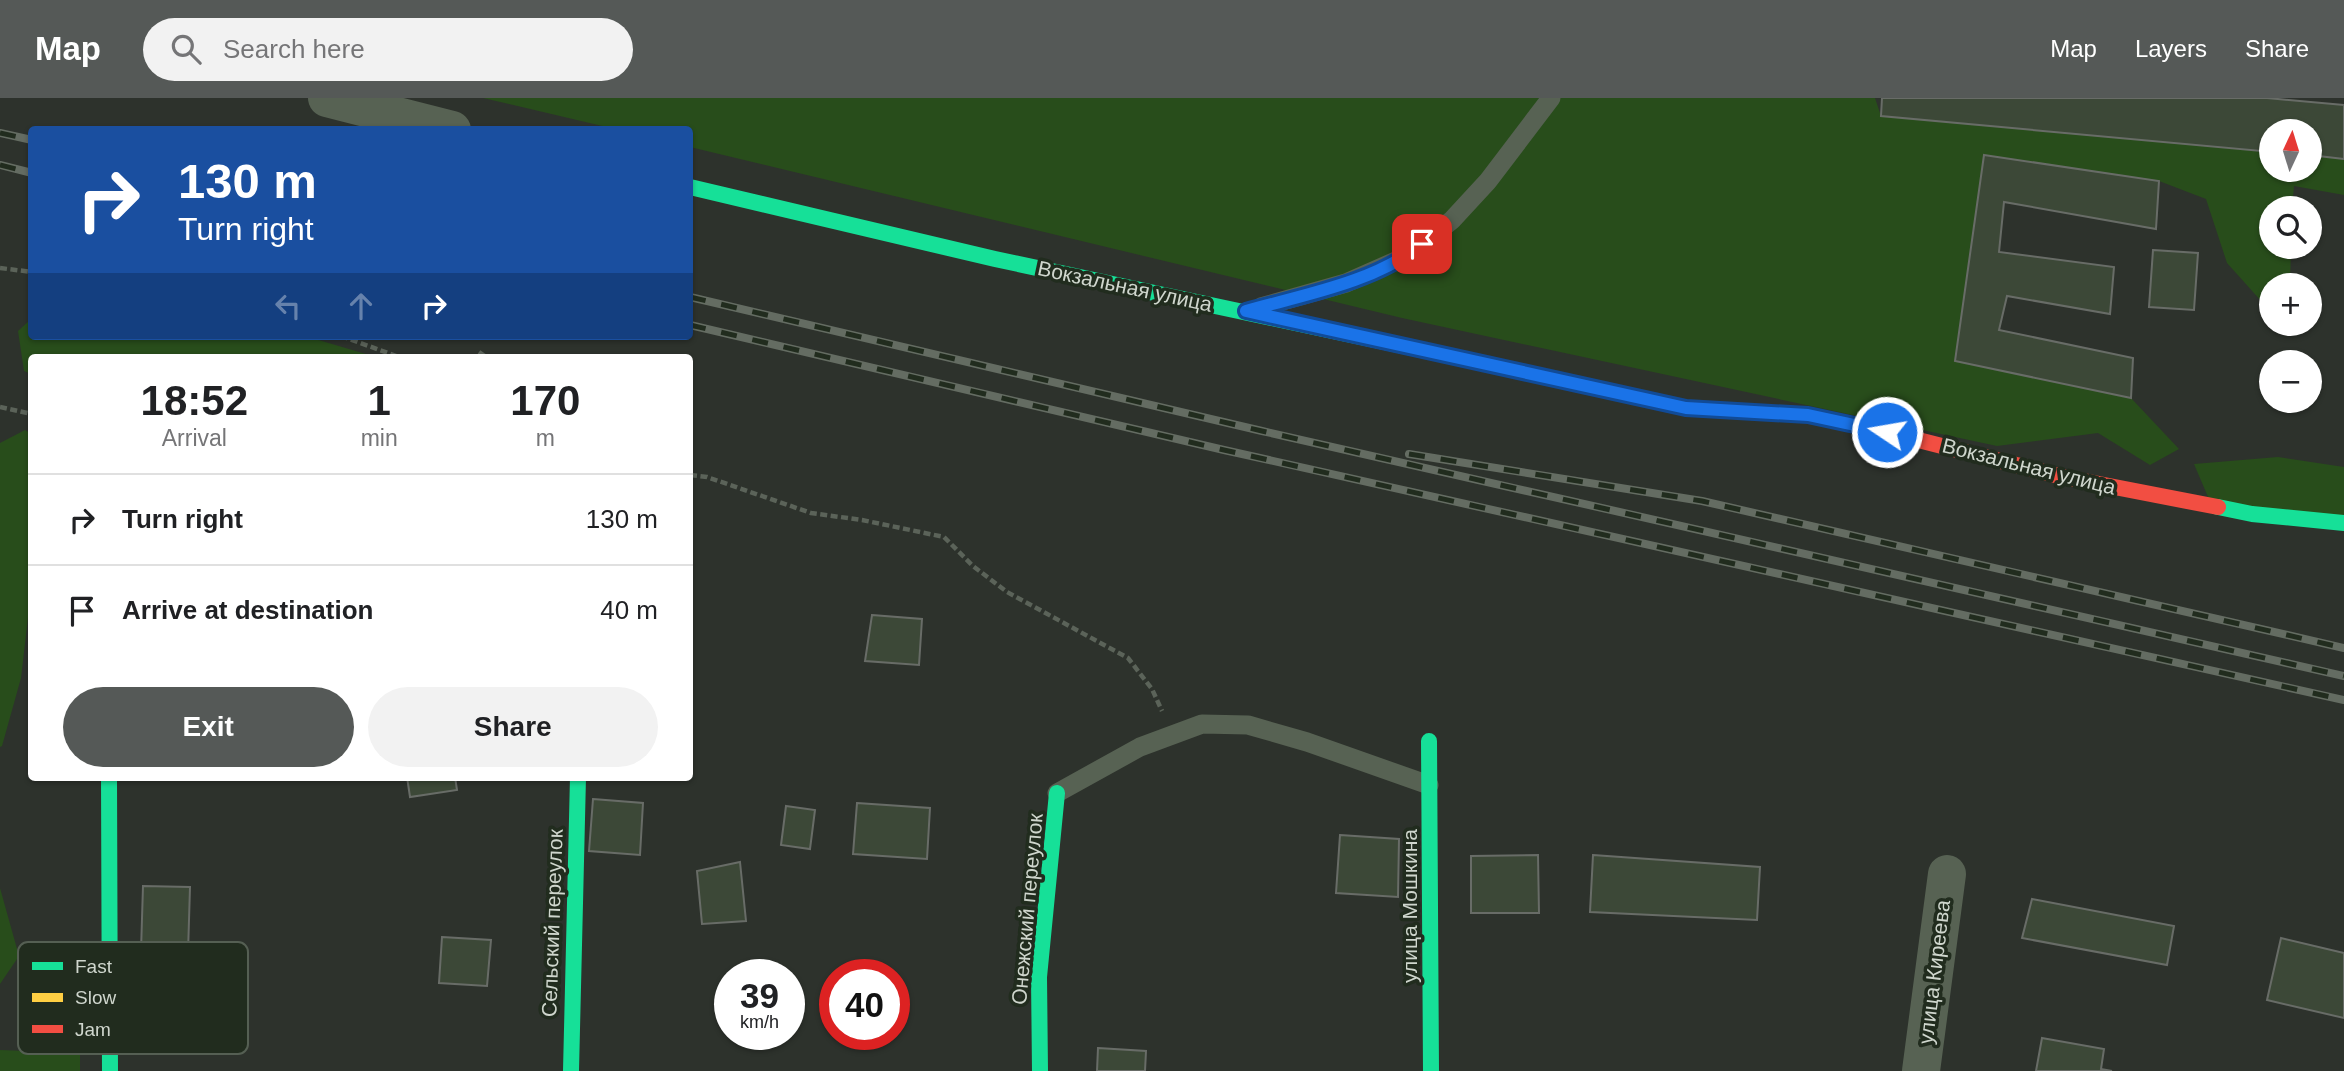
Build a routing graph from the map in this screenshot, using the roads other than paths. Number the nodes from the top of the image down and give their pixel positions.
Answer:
1 (327, 98) edge
2 (1551, 98) edge
3 (436, 126) edge
4 (693, 188) edge
5 (1246, 311) junction
6 (2344, 523) edge
7 (1429, 741) dead end
8 (109, 781) edge
9 (578, 781) edge
10 (1429, 785) junction
11 (1057, 793) joint
12 (1947, 874) dead end
13 (110, 942) edge
14 (571, 1071) edge
15 (1040, 1071) edge
16 (1431, 1071) edge
17 (1922, 1071) edge

1 - 3 street
2 - 5 lane
4 - 5 street, Вокзальная улица
5 - 6 street, Вокзальная улица
7 - 10 street, улица Мошкина
8 - 13 street
9 - 14 street, Сельский переулок
10 - 11 lane
10 - 16 street, улица Мошкина
11 - 15 street, Онежский переулок
12 - 17 street, улица Киреева

